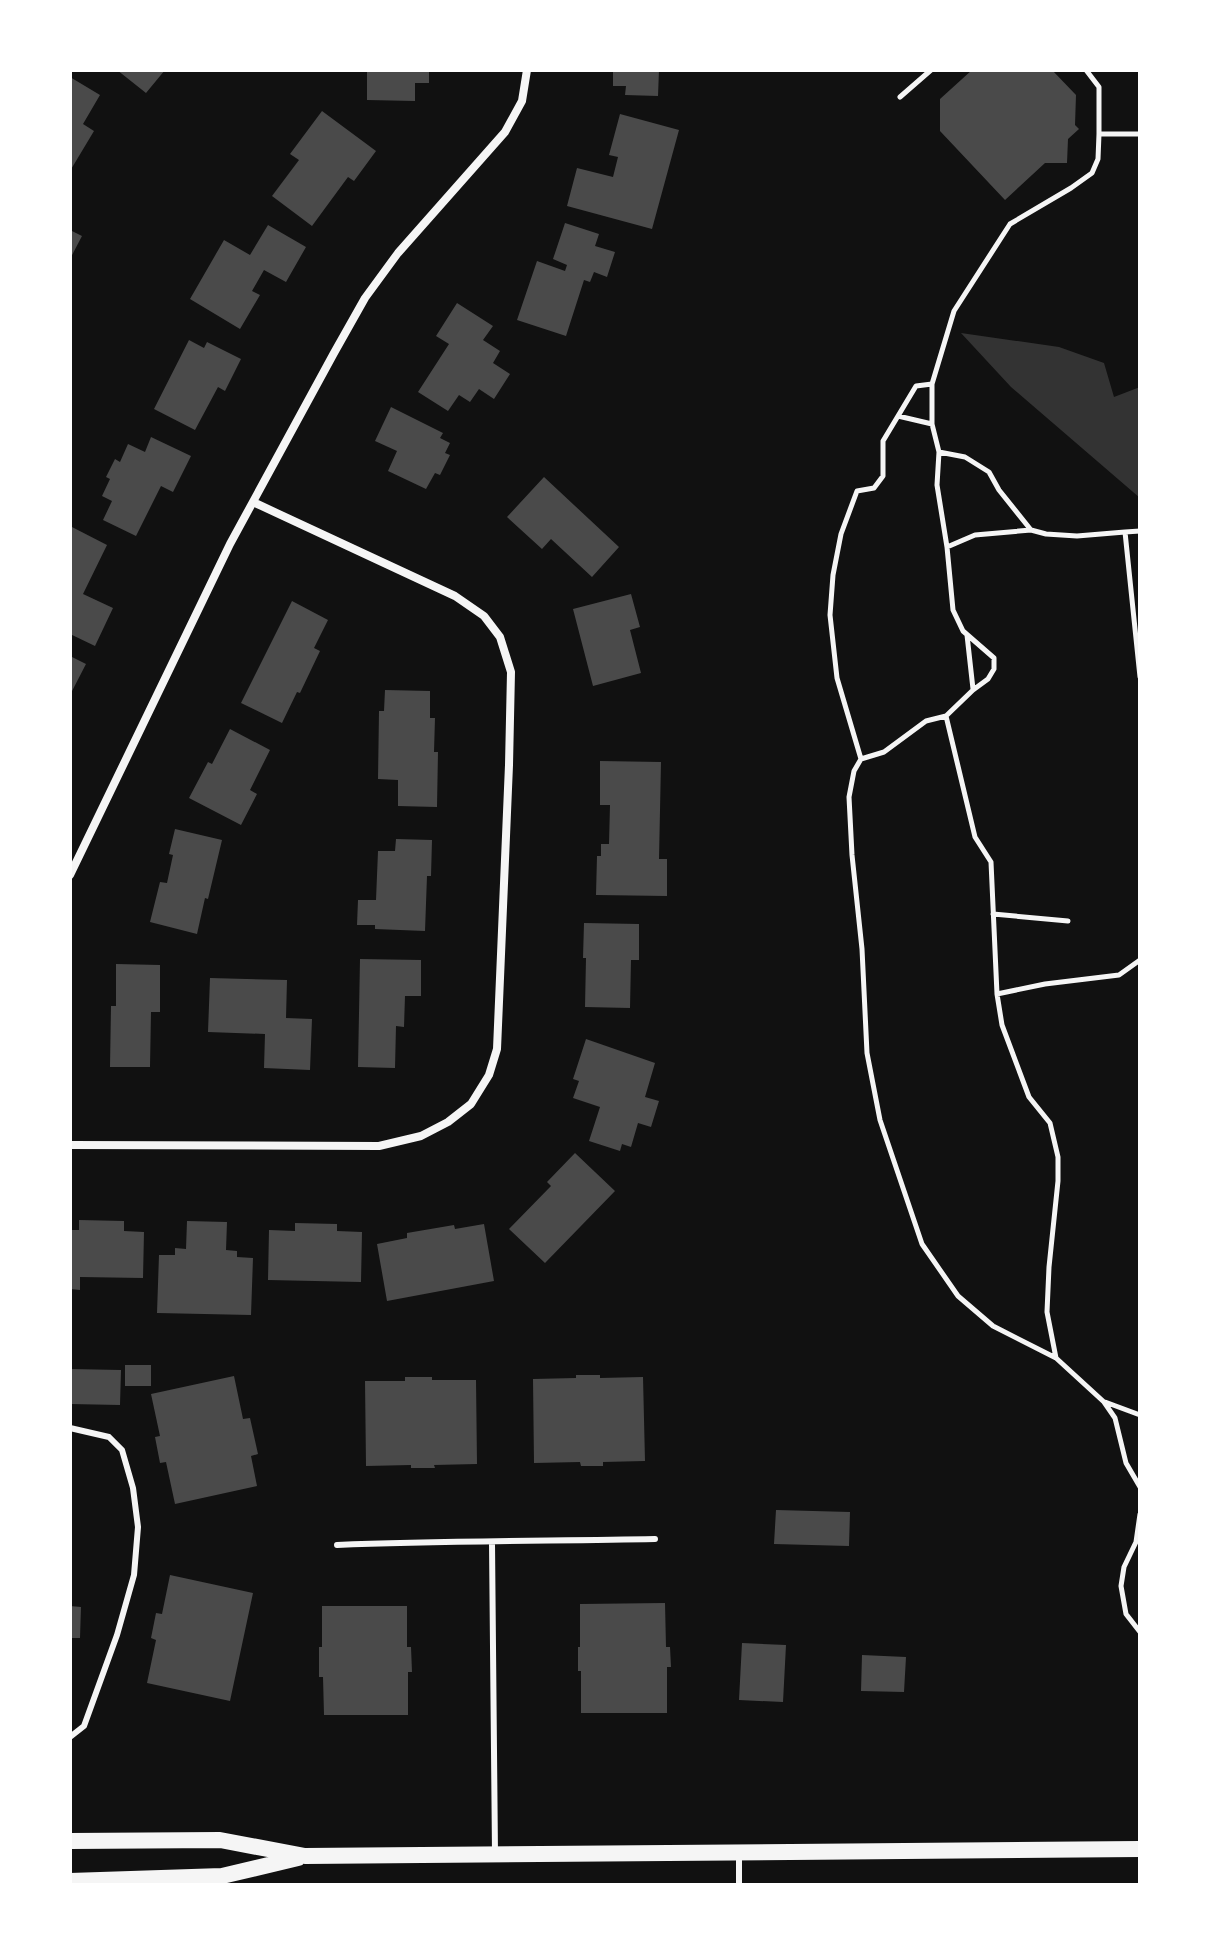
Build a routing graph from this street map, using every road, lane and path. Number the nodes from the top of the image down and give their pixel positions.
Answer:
1 (527, 70) edge
2 (931, 70) edge
3 (1086, 70) edge
4 (900, 97) dead end
5 (1099, 134) junction
6 (1140, 134) edge
7 (932, 384) junction
8 (898, 416) junction
9 (932, 424) junction
10 (939, 452) junction
11 (253, 502) junction
12 (1031, 530) junction
13 (1140, 531) edge
14 (1125, 532) junction
15 (947, 547) junction
16 (967, 634) junction
17 (1140, 677) edge
18 (973, 690) junction
19 (946, 716) junction
20 (861, 759) junction
21 (70, 875) edge
22 (993, 914) junction
23 (1068, 921) dead end
24 (1140, 960) edge
25 (997, 994) junction
26 (70, 1145) edge
27 (1056, 1358) junction
28 (1104, 1402) junction
29 (1140, 1415) edge
30 (70, 1428) edge
31 (1140, 1487) edge
32 (1140, 1514) edge
33 (655, 1539) dead end
34 (492, 1543) junction
35 (337, 1545) dead end
36 (1140, 1632) edge
37 (70, 1737) edge
38 (70, 1841) edge
39 (1140, 1849) edge
40 (739, 1852) junction
41 (495, 1854) junction
42 (305, 1856) junction
43 (70, 1881) edge
44 (739, 1885) edge

1 - 11 street
2 - 4 path
3 - 5 path
5 - 6 path
5 - 7 path
7 - 8 path
7 - 9 path
8 - 9 path
8 - 20 path
9 - 10 path
10 - 12 path
10 - 15 path
11 - 21 street
11 - 26 street
12 - 14 path
12 - 15 path
13 - 14 path
14 - 17 path
15 - 16 path
16 - 18 path
16 - 18 path
18 - 19 path
19 - 20 path
19 - 22 path
20 - 27 path
22 - 23 path
22 - 25 path
24 - 25 path
25 - 27 path
27 - 28 path
28 - 29 path
28 - 31 path
30 - 37 lane
32 - 36 path
33 - 34 lane
34 - 35 lane
34 - 41 lane
38 - 42 main road
39 - 40 main road
40 - 41 main road
40 - 44 lane
41 - 42 main road
42 - 43 main road

